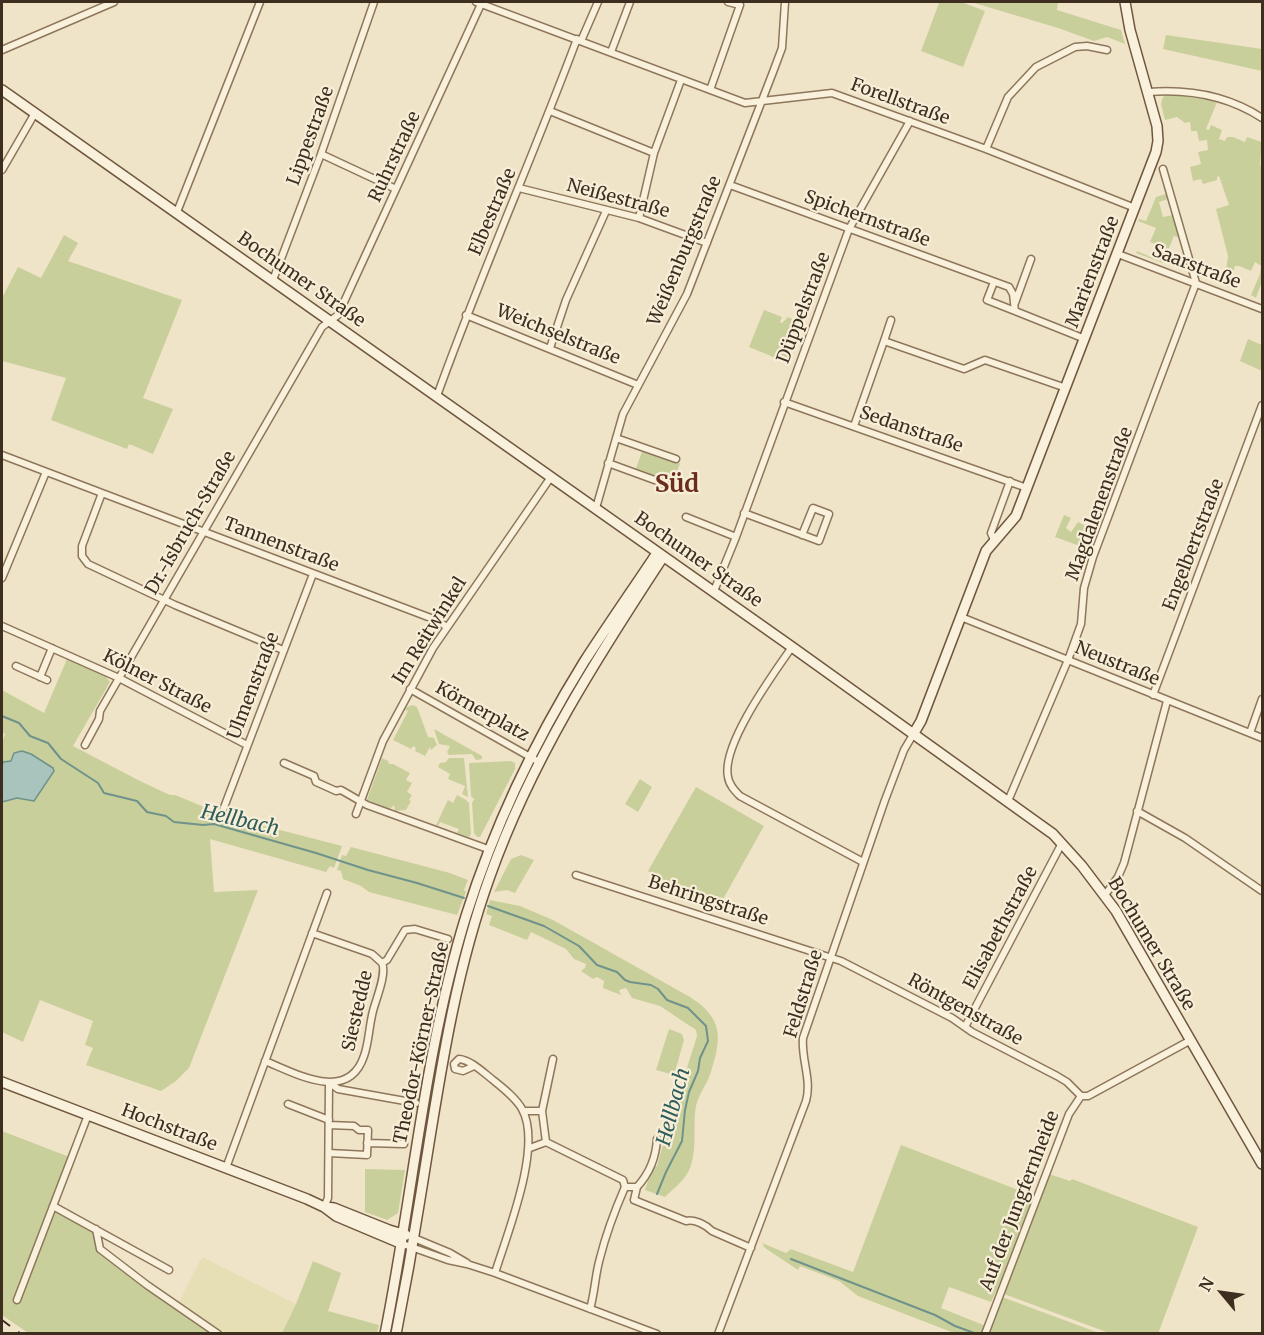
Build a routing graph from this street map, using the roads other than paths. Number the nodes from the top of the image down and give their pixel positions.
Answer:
1 (114, 2) edge
2 (260, 2) edge
3 (374, 2) edge
4 (480, 2) edge
5 (598, 2) edge
6 (630, 2) edge
7 (728, 2) edge
8 (785, 2) edge
9 (1125, 2) edge
10 (579, 40) junction
11 (2, 50) edge
12 (1107, 50) dead end
13 (611, 52) junction
14 (681, 80) junction
15 (2, 90) edge
16 (710, 90) junction
17 (1149, 92) junction
18 (761, 102) junction
19 (550, 111) junction
20 (35, 113) junction
21 (1263, 118) edge
22 (910, 121) junction
23 (986, 149) junction
24 (654, 153) junction
25 (321, 154) junction
26 (2, 170) edge
27 (1163, 170) dead end
28 (730, 185) junction
29 (396, 189) junction
30 (519, 189) junction
31 (1135, 208) junction
32 (606, 211) junction
33 (177, 212) junction
34 (639, 218) junction
35 (849, 230) junction
36 (707, 243) junction
37 (1118, 254) junction
38 (1031, 260) dead end
39 (273, 280) junction
40 (994, 282) junction
41 (1196, 283) junction
42 (1014, 309) junction
43 (1263, 309) edge
44 (466, 315) junction
45 (891, 320) dead end
46 (330, 321) junction
47 (1085, 339) junction
48 (884, 341) junction
49 (549, 348) junction
50 (638, 385) junction
51 (1066, 388) junction
52 (437, 396) junction
53 (784, 402) junction
54 (1263, 405) edge
55 (854, 426) junction
56 (616, 438) junction
57 (2, 455) edge
58 (676, 459) dead end
59 (608, 463) junction
60 (46, 472) junction
61 (551, 477) junction
62 (1010, 482) junction
63 (671, 486) dead end
64 (1027, 488) junction
65 (102, 494) junction
66 (596, 508) junction
67 (744, 513) junction
68 (686, 517) dead end
69 (204, 532) junction
70 (802, 535) junction
71 (736, 537) junction
72 (994, 540) junction
73 (660, 555) junction
74 (313, 574) junction
75 (2, 578) edge
76 (714, 591) junction
77 (165, 599) junction
78 (961, 617) junction
79 (2, 626) edge
80 (447, 627) junction
81 (792, 646) junction
82 (52, 648) junction
83 (283, 650) junction
84 (1068, 660) junction
85 (16, 666) dead end
86 (119, 678) junction
87 (410, 689) junction
88 (1153, 695) junction
89 (1263, 699) edge
90 (1167, 701) junction
91 (914, 733) junction
92 (1250, 733) junction
93 (1263, 738) edge
94 (85, 745) dead end
95 (247, 745) junction
96 (535, 760) junction
97 (284, 763) dead end
98 (361, 800) junction
99 (1008, 801) junction
100 (223, 810) dead end
101 (1137, 811) junction
102 (356, 814) dead end
103 (1062, 843) junction
104 (485, 848) dead end
105 (863, 862) junction
106 (576, 875) dead end
107 (1263, 891) edge
108 (327, 893) dead end
109 (1105, 895) junction
110 (312, 933) junction
111 (448, 939) dead end
112 (831, 957) junction
113 (382, 963) junction
114 (965, 1027) junction
115 (1191, 1040) junction
116 (553, 1059) dead end
117 (265, 1061) junction
118 (474, 1066) dead end
119 (2, 1082) edge
120 (329, 1083) junction
121 (1081, 1096) junction
122 (416, 1103) dead end
123 (288, 1104) dead end
124 (524, 1111) junction
125 (542, 1111) junction
126 (88, 1115) junction
127 (329, 1123) junction
128 (657, 1139) dead end
129 (546, 1142) junction
130 (367, 1143) junction
131 (404, 1144) dead end
132 (530, 1148) junction
133 (328, 1153) junction
134 (1263, 1164) edge
135 (226, 1168) junction
136 (625, 1187) junction
137 (637, 1187) junction
138 (53, 1206) junction
139 (324, 1207) junction
140 (96, 1229) junction
141 (402, 1238) junction
142 (413, 1243) junction
143 (751, 1248) junction
144 (169, 1270) dead end
145 (495, 1273) junction
146 (17, 1300) dead end
147 (590, 1309) junction
148 (986, 1331) edge
149 (218, 1334) edge
150 (385, 1334) edge
151 (396, 1334) edge
152 (657, 1334) edge
153 (718, 1334) edge

1 - 11 street
2 - 33 street
3 - 25 street, Lippestraße
4 - 10 street, Forellstraße
4 - 29 street, Ruhrstraße
5 - 10 street
6 - 13 street
7 - 16 street
8 - 18 street, Weißenburgstraße
9 - 17 main road, Marienstraße
10 - 13 street, Forellstraße
10 - 19 street, Elbestraße
12 - 23 street
13 - 14 street, Forellstraße
14 - 16 street, Forellstraße
14 - 24 street
15 - 20 main road, Bochumer Straße
16 - 18 street, Forellstraße
17 - 21 street
17 - 31 main road, Marienstraße
18 - 22 street, Forellstraße
18 - 28 street, Weißenburgstraße
19 - 24 street
19 - 30 street, Elbestraße
20 - 26 street
20 - 33 main road, Bochumer Straße
22 - 23 street, Forellstraße
22 - 35 street, Düppelstraße
23 - 31 street, Forellstraße
24 - 34 street
25 - 29 street
25 - 39 street, Lippestraße
27 - 41 street
28 - 35 street, Spichernstraße
28 - 36 street, Weißenburgstraße
29 - 46 street, Ruhrstraße
30 - 32 street, Neißestraße
30 - 44 street, Elbestraße
31 - 37 main road, Marienstraße
32 - 34 street, Neißestraße
32 - 49 street
33 - 39 main road, Bochumer Straße
34 - 36 street, Neißestraße
35 - 40 street, Spichernstraße
35 - 53 street, Düppelstraße
36 - 50 street, Weißenburgstraße
37 - 41 street, Saarstraße
37 - 47 main road, Marienstraße
38 - 42 street
39 - 46 main road, Bochumer Straße
40 - 42 street, Spichernstraße
40 - 42 street
41 - 43 street, Saarstraße
41 - 84 street, Magdalenenstraße
42 - 47 street
44 - 49 street, Weichselstraße
44 - 52 street, Elbestraße
45 - 48 street
46 - 52 main road, Bochumer Straße
46 - 69 street, Dr.-Isbruch-Straße
47 - 51 main road, Marienstraße
48 - 51 street
48 - 55 street
49 - 50 street, Weichselstraße
50 - 56 street, Weißenburgstraße
51 - 64 main road, Marienstraße
52 - 61 main road, Bochumer Straße
53 - 55 street, Sedanstraße
53 - 67 street, Düppelstraße
54 - 88 street, Engelbertstraße
55 - 62 street, Sedanstraße
56 - 58 street
56 - 59 street, Weißenburgstraße
57 - 60 street, Tannenstraße
59 - 63 street
59 - 66 street, Weißenburgstraße
60 - 65 street, Tannenstraße
60 - 75 street
61 - 66 main road, Bochumer Straße
61 - 80 street, Im Reitwinkel
62 - 64 street, Sedanstraße
62 - 72 street, Marienstraße
64 - 72 main road, Marienstraße
65 - 69 street, Tannenstraße
65 - 77 street
66 - 73 main road, Bochumer Straße
67 - 70 street
67 - 71 street, Düppelstraße
68 - 71 street
69 - 74 street, Tannenstraße
69 - 77 street, Dr.-Isbruch-Straße
70 - 70 street
71 - 76 street, Düppelstraße
72 - 78 main road, Marienstraße
73 - 76 main road, Bochumer Straße
73 - 96 main road, Theodor-Körner-Straße
74 - 80 street, Tannenstraße
74 - 83 street, Ulmenstraße
76 - 81 main road, Bochumer Straße
77 - 83 street
77 - 86 street, Dr.-Isbruch-Straße
78 - 84 street, Neustraße
78 - 91 main road, Marienstraße
79 - 82 street, Kölner Straße
80 - 87 street, Im Reitwinkel
81 - 91 main road, Bochumer Straße
81 - 105 street
82 - 85 street
82 - 86 street, Kölner Straße
83 - 95 street, Ulmenstraße
84 - 88 street, Neustraße
84 - 99 street, Magdalenenstraße
86 - 94 street, Dr.-Isbruch-Straße
86 - 95 street, Kölner Straße
87 - 96 street, Körnerplatz
87 - 98 street, Im Reitwinkel
88 - 90 street, Neustraße
89 - 92 street
90 - 92 street, Neustraße
90 - 101 street
91 - 99 main road, Bochumer Straße
91 - 105 street, Feldstraße
92 - 93 street, Neustraße
95 - 100 street, Ulmenstraße
96 - 141 main road, Theodor-Körner-Straße
96 - 142 main road, Theodor-Körner-Straße
97 - 98 street
98 - 102 street, Im Reitwinkel
98 - 104 street
99 - 103 main road, Bochumer Straße
101 - 107 street
101 - 109 street
103 - 109 main road, Bochumer Straße
103 - 114 street, Elisabethstraße
105 - 112 street, Feldstraße
106 - 112 street, Behringstraße
108 - 110 street
109 - 115 main road, Bochumer Straße
110 - 113 street, Siestedde
110 - 117 street
111 - 113 street, Siestedde
112 - 114 street, Röntgenstraße
112 - 143 street, Feldstraße
113 - 120 street, Siestedde
114 - 121 street, Röntgenstraße
115 - 121 street, Auf der Jungfernheide
115 - 134 main road, Bochumer Straße
116 - 125 street
117 - 120 street
117 - 135 street
118 - 124 street
119 - 126 main road, Hochstraße
120 - 122 street
120 - 127 street
121 - 148 street, Auf der Jungfernheide
123 - 127 street
124 - 125 street
124 - 132 street
125 - 129 street
126 - 135 main road, Hochstraße
126 - 138 street
127 - 130 street
127 - 133 street
128 - 137 street
129 - 132 street
129 - 136 street
130 - 131 street
130 - 133 street
132 - 145 street
133 - 139 street
135 - 139 main road, Hochstraße
136 - 137 street
136 - 147 street
137 - 143 street
138 - 140 street
138 - 146 street
139 - 141 main road, Hochstraße
140 - 144 street
140 - 149 street
141 - 142 main road, Hochstraße
141 - 150 main road, Theodor-Körner-Straße
142 - 145 street, Hochstraße
142 - 151 main road, Theodor-Körner-Straße
143 - 153 street, Feldstraße
145 - 147 street, Hochstraße
147 - 152 street, Hochstraße

